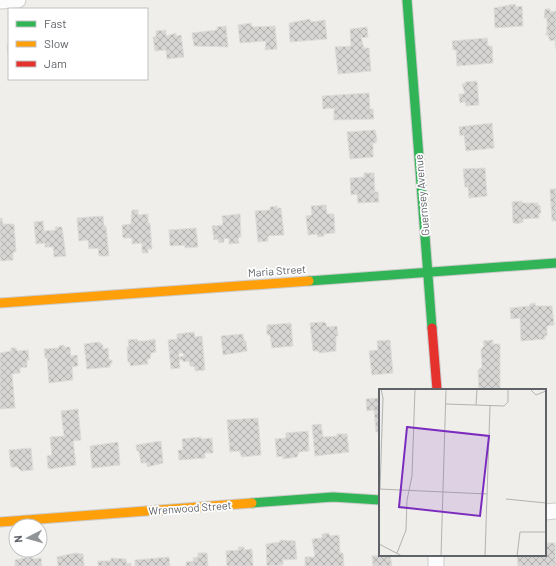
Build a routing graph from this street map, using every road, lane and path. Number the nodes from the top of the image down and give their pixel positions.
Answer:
1 (18, 0) edge
2 (407, 0) edge
3 (0, 1) edge
4 (556, 263) edge
5 (429, 272) junction
6 (0, 303) edge
7 (437, 389) edge
8 (379, 500) edge
9 (556, 511) edge
10 (546, 512) edge
11 (0, 522) edge

1 - 3 street
2 - 5 street, Guernsey Avenue
4 - 5 street, Maria Street
5 - 6 street, Maria Street
5 - 7 street, Guernsey Avenue
8 - 11 street, Wrenwood Street
9 - 10 street

